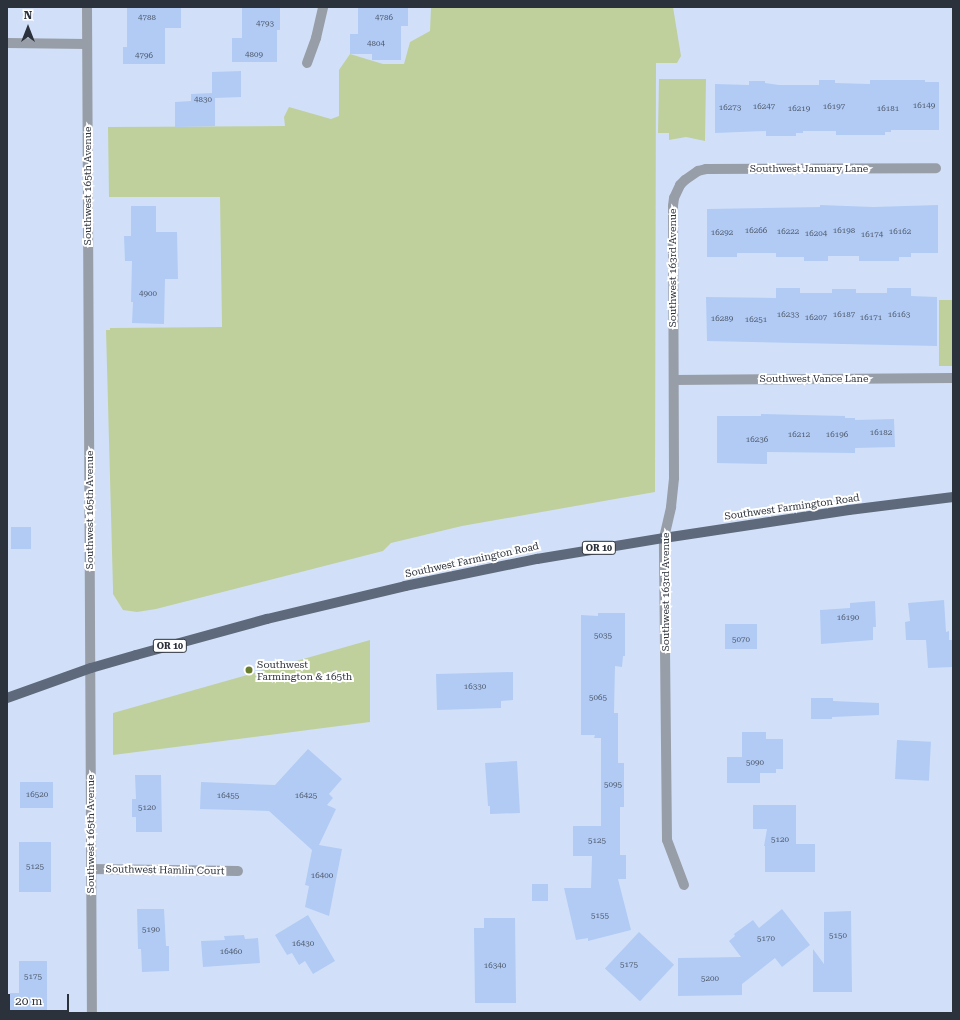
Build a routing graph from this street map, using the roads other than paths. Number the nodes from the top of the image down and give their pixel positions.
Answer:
1 (87, 7) edge
2 (323, 7) edge
3 (7, 43) edge
4 (87, 44) junction
5 (307, 63) dead end
6 (936, 168) dead end
7 (685, 180) joint
8 (953, 378) edge
9 (674, 380) junction
10 (953, 497) edge
11 (664, 538) junction
12 (90, 668) junction
13 (7, 698) edge
14 (91, 869) junction
15 (238, 871) dead end
16 (684, 885) dead end
17 (92, 1013) edge

1 - 4 street, Southwest 165th Avenue
2 - 5 street
3 - 4 street
4 - 12 street, Southwest 165th Avenue
6 - 7 street, Southwest January Lane
7 - 9 street, Southwest 163rd Avenue
8 - 9 street, Southwest Vance Lane
9 - 11 street, Southwest 163rd Avenue
10 - 11 main road, Southwest Farmington Road / OR 10
11 - 12 main road, Southwest Farmington Road / OR 10
11 - 16 street, Southwest 163rd Avenue
12 - 13 main road, Southwest Farmington Road / OR 10
12 - 14 street, Southwest 165th Avenue
14 - 15 street, Southwest Hamlin Court
14 - 17 street, Southwest 165th Avenue

